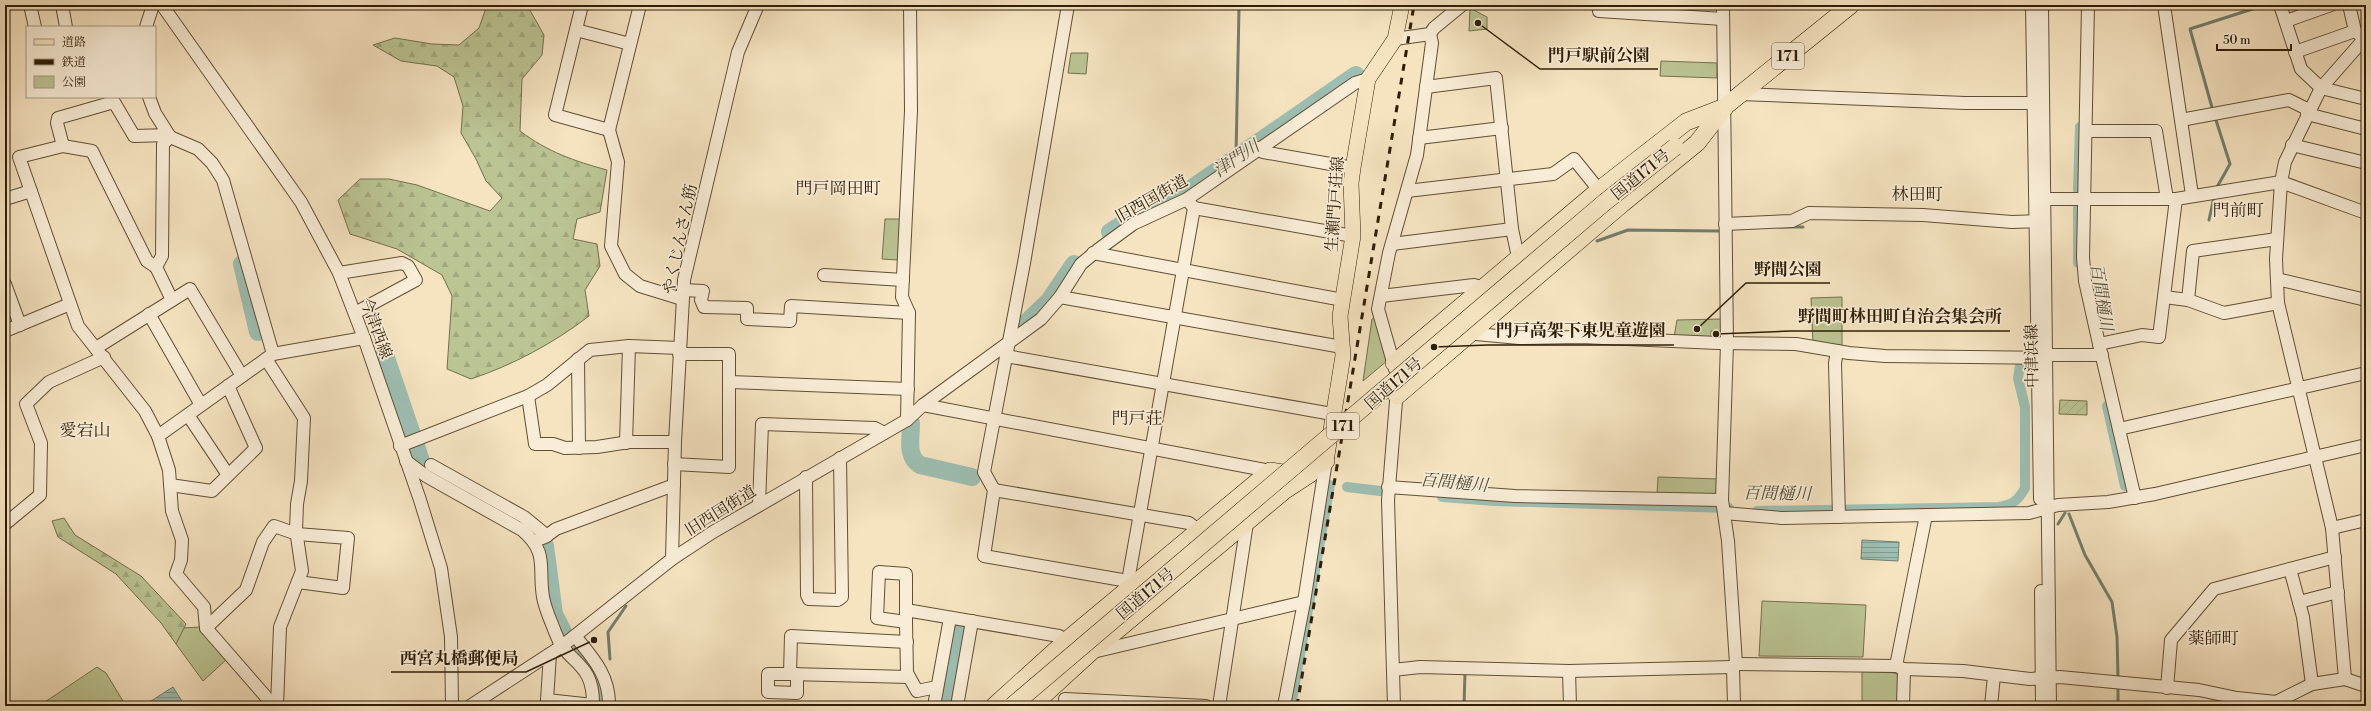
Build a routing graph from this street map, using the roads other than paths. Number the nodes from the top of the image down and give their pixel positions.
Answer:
1 (30, 5) edge
2 (62, 5) edge
3 (153, 5) edge
4 (162, 5) edge
5 (582, 5) edge
6 (640, 5) edge
7 (758, 5) edge
8 (910, 5) edge
9 (1068, 5) edge
10 (1402, 5) edge
11 (1462, 5) edge
12 (1598, 5) edge
13 (1723, 5) edge
14 (1851, 5) edge
15 (2032, 5) edge
16 (2042, 5) edge
17 (2088, 5) edge
18 (2164, 5) edge
19 (2280, 5) edge
20 (2331, 5) edge
21 (2349, 5) edge
22 (1634, 9) edge
23 (1723, 18) junction
24 (2286, 21) junction
25 (35, 26) edge
26 (66, 26) edge
27 (146, 26) edge
28 (576, 30) junction
29 (2355, 31) junction
30 (1430, 34) junction
31 (1395, 39) junction
32 (2366, 39) edge
33 (630, 44) junction
34 (2295, 52) junction
35 (1368, 79) junction
36 (1426, 87) junction
37 (2321, 88) junction
38 (1741, 94) junction
39 (149, 98) edge
40 (2366, 99) edge
41 (2038, 103) junction
42 (1725, 107) junction
43 (2308, 112) junction
44 (2181, 120) junction
45 (1502, 128) junction
46 (2366, 129) edge
47 (609, 130) junction
48 (2086, 131) junction
49 (170, 136) junction
50 (1419, 138) junction
51 (2292, 145) junction
52 (63, 146) junction
53 (1258, 148) junction
54 (2366, 163) edge
55 (1353, 168) junction
56 (1509, 179) junction
57 (2281, 182) junction
58 (1599, 190) junction
59 (31, 191) junction
60 (1408, 191) junction
61 (2192, 196) junction
62 (2084, 198) junction
63 (2044, 199) junction
64 (2172, 199) junction
65 (5, 200) edge
66 (1190, 203) junction
67 (2366, 213) edge
68 (2040, 221) junction
69 (1725, 224) junction
70 (1512, 229) junction
71 (1353, 236) junction
72 (2276, 239) junction
73 (1392, 244) junction
74 (1093, 253) junction
75 (1518, 257) junction
76 (156, 267) junction
77 (1183, 270) junction
78 (339, 273) junction
79 (824, 274) dead end
80 (2277, 279) junction
81 (903, 280) junction
82 (5, 284) edge
83 (1482, 287) junction
84 (682, 294) junction
85 (1381, 296) junction
86 (2164, 296) junction
87 (1060, 297) junction
88 (172, 300) junction
89 (1343, 300) junction
90 (2188, 300) junction
91 (2366, 300) edge
92 (2278, 303) junction
93 (70, 304) junction
94 (1454, 310) junction
95 (355, 313) junction
96 (909, 313) junction
97 (149, 314) junction
98 (1174, 317) junction
99 (20, 325) junction
100 (5, 331) edge
101 (1472, 331) junction
102 (364, 338) junction
103 (1009, 342) junction
104 (1727, 343) junction
105 (629, 346) junction
106 (1342, 347) junction
107 (679, 351) junction
108 (1837, 351) junction
109 (100, 352) junction
110 (2098, 352) junction
111 (270, 356) junction
112 (1006, 356) junction
113 (2046, 357) junction
114 (578, 359) junction
115 (1394, 363) junction
116 (2366, 373) edge
117 (242, 376) junction
118 (730, 382) junction
119 (1162, 384) junction
120 (228, 386) junction
121 (908, 388) junction
122 (2298, 388) junction
123 (528, 396) junction
124 (1397, 396) junction
125 (201, 405) junction
126 (923, 405) junction
127 (188, 414) junction
128 (1332, 414) junction
129 (995, 419) junction
130 (907, 420) junction
131 (2120, 429) junction
132 (884, 433) junction
133 (158, 436) junction
134 (409, 442) junction
135 (675, 442) junction
136 (626, 443) junction
137 (2366, 444) edge
138 (578, 448) junction
139 (1151, 450) junction
140 (2315, 456) junction
141 (840, 458) junction
142 (1326, 461) junction
143 (406, 462) junction
144 (674, 464) junction
145 (431, 465) dead end
146 (228, 475) junction
147 (806, 477) junction
148 (1280, 479) junction
149 (170, 485) junction
150 (674, 485) junction
151 (1388, 487) junction
152 (994, 490) junction
153 (2135, 498) junction
154 (1233, 502) junction
155 (759, 505) junction
156 (1723, 507) junction
157 (2044, 508) junction
158 (1839, 513) junction
159 (1926, 515) junction
160 (1139, 516) junction
161 (2366, 520) edge
162 (1247, 523) junction
163 (5, 524) edge
164 (2332, 528) junction
165 (1199, 531) junction
166 (297, 534) junction
167 (541, 539) junction
168 (2335, 557) junction
169 (672, 559) junction
170 (2290, 569) junction
171 (298, 582) junction
172 (1130, 584) junction
173 (2338, 592) junction
174 (1304, 602) junction
175 (2299, 602) junction
176 (961, 620) junction
177 (1232, 620) junction
178 (206, 628) junction
179 (574, 636) junction
180 (1067, 640) junction
181 (907, 642) junction
182 (562, 646) junction
183 (1091, 652) junction
184 (550, 654) junction
185 (1734, 666) junction
186 (1900, 668) junction
187 (1393, 670) junction
188 (1569, 671) junction
189 (1994, 676) junction
190 (909, 677) junction
191 (2046, 678) junction
192 (2345, 679) junction
193 (2312, 684) junction
194 (2366, 686) edge
195 (937, 687) junction
196 (2168, 688) junction
197 (1063, 696) edge
198 (2278, 704) edge
199 (594, 705) edge
200 (274, 706) edge
201 (277, 706) edge
202 (452, 706) edge
203 (470, 706) edge
204 (609, 706) edge
205 (934, 706) edge
206 (957, 706) edge
207 (994, 706) edge
208 (1012, 706) edge
209 (1032, 706) edge
210 (1206, 706) edge
211 (1219, 706) edge
212 (1284, 706) edge
213 (1394, 706) edge
214 (1570, 706) edge
215 (1734, 706) edge
216 (1903, 706) edge
217 (1991, 706) edge
218 (2042, 706) edge
219 (2050, 706) edge

1 - 25 street
2 - 26 street
3 - 27 street
4 - 78 street, 今津西線
5 - 28 street
6 - 33 street
7 - 84 street, やくじんさん筋
8 - 81 street
9 - 103 street
10 - 31 main road, 生瀬門戸荘線
11 - 30 street
12 - 22 street
13 - 23 street
14 - 38 highway, 国道171号 / 171
15 - 41 street, 中津浜線
16 - 41 street, 中津浜線
17 - 48 street
18 - 44 street
19 - 24 street
20 - 24 street
21 - 29 street
22 - 23 street
23 - 42 street
24 - 34 street
28 - 33 street
28 - 47 street
29 - 32 street
29 - 34 street
30 - 31 street
30 - 36 street
31 - 35 main road, 生瀬門戸荘線
32 - 37 street
33 - 47 street
34 - 37 street
35 - 53 street, 旧西国街道
35 - 55 main road, 生瀬門戸荘線
36 - 45 street
36 - 50 street
37 - 40 street
37 - 43 street
38 - 41 street
38 - 42 highway, 国道171号 / 171
39 - 49 street
41 - 63 street, 中津浜線
41 - 68 street, 中津浜線
42 - 58 highway, 171
42 - 69 street
42 - 101 highway, 171
42 - 208 highway, 国道171号 / 171, bridge
43 - 44 street
43 - 46 street
43 - 51 street
44 - 61 street
45 - 50 street
45 - 56 street
47 - 84 street
48 - 62 street
48 - 64 street
49 - 52 street
49 - 76 street
49 - 111 street
50 - 60 street
51 - 54 street
51 - 57 street
52 - 59 street
52 - 76 street
53 - 55 street
53 - 66 street, 旧西国街道
55 - 71 main road, 生瀬門戸荘線
56 - 58 street
56 - 60 street
56 - 70 street
57 - 61 street
57 - 67 street
57 - 72 street
58 - 75 highway, 171
59 - 65 street
59 - 93 street
60 - 73 street
61 - 64 street
62 - 63 street
62 - 64 street
62 - 110 street
63 - 68 street, 中津浜線
64 - 86 street
66 - 71 street
66 - 74 street, 旧西国街道
66 - 77 street
68 - 69 street
68 - 113 street, 中津浜線
69 - 104 street
70 - 73 street
70 - 75 street
71 - 89 main road, 生瀬門戸荘線
72 - 80 street
72 - 90 street
73 - 85 street
74 - 77 street
74 - 87 street, 旧西国街道
75 - 83 highway, 171
76 - 88 street
77 - 89 street
77 - 98 street
78 - 95 street, 今津西線
78 - 95 street
79 - 81 street
80 - 91 street
80 - 92 street
81 - 96 street
82 - 99 street
83 - 85 street
83 - 94 highway, 171
84 - 96 street
84 - 107 street, やくじんさん筋
85 - 115 street
86 - 90 street
86 - 110 street
87 - 98 street
87 - 103 street, 旧西国街道
88 - 97 street
88 - 117 street
89 - 106 main road, 生瀬門戸荘線
90 - 92 street
92 - 122 street
93 - 99 street
93 - 109 street
94 - 101 street
94 - 115 highway, 171
95 - 102 street, 今津西線
96 - 121 street
97 - 109 street
97 - 125 street
98 - 106 street
98 - 119 street
99 - 100 street
101 - 104 street
101 - 124 highway, 171
102 - 111 street
102 - 134 street, 今津西線
103 - 112 street
103 - 126 street, 旧西国街道
104 - 108 street
104 - 156 street
105 - 107 street
105 - 114 street
105 - 136 street
106 - 128 main road, 生瀬門戸荘線
107 - 118 street
107 - 135 street, やくじんさん筋
108 - 113 street
108 - 158 street
109 - 133 street
109 - 163 street
110 - 113 street
110 - 131 street
111 - 117 street
111 - 166 street
112 - 119 street
112 - 129 street
113 - 157 street, 中津浜線
114 - 123 street
114 - 138 street
115 - 124 street
116 - 122 street
117 - 120 street
118 - 121 street
118 - 144 street
119 - 128 street
119 - 139 street
120 - 125 street
120 - 146 street
121 - 130 street
122 - 131 street
122 - 140 street
123 - 134 street
123 - 138 street
124 - 151 street
125 - 127 street
126 - 129 street
126 - 130 street, 旧西国街道
127 - 133 street
127 - 146 street
128 - 142 main road, 生瀬門戸荘線
129 - 139 street
129 - 152 street
130 - 132 street, 旧西国街道
131 - 153 street
132 - 141 street, 旧西国街道
132 - 155 street
133 - 149 street
134 - 143 street, 今津西線
135 - 136 street
135 - 144 street, やくじんさん筋
136 - 138 street
137 - 140 street
139 - 148 street
139 - 160 street
140 - 153 street
140 - 164 street
141 - 147 street, 旧西国街道
141 - 147 street
142 - 148 highway, 171
142 - 174 street
143 - 167 street
143 - 202 street, 今津西線
144 - 150 street, やくじんさん筋
145 - 167 street
146 - 149 street
147 - 155 street, 旧西国街道
148 - 154 highway, 171
148 - 162 highway, 171
149 - 178 street
150 - 167 street
150 - 169 street, やくじんさん筋
151 - 156 street
151 - 187 street
152 - 160 street
152 - 172 street
153 - 157 street
154 - 162 street
154 - 165 highway, 171
155 - 169 street, 旧西国街道
156 - 158 street
156 - 185 street
157 - 159 street
157 - 191 street, 中津浜線
158 - 159 street
159 - 186 street
160 - 165 street
160 - 172 street
161 - 164 street
162 - 177 street
162 - 183 highway, 171
164 - 168 street
165 - 172 highway, 171
166 - 171 street
166 - 171 street
166 - 178 street
167 - 182 street
168 - 170 street
168 - 173 street
169 - 179 street, 旧西国街道
170 - 175 street
170 - 196 street
171 - 201 street
172 - 180 highway, 171
173 - 175 street
173 - 192 street
174 - 177 street
174 - 212 street
175 - 193 street
176 - 180 street
176 - 181 street
176 - 195 street
176 - 206 street
177 - 183 street
177 - 211 street
178 - 200 street
179 - 182 street, 旧西国街道
179 - 204 street
180 - 207 highway, 171
181 - 190 street
181 - 190 street
182 - 184 street, 旧西国街道
182 - 199 street
183 - 197 highway, 171
184 - 199 street
184 - 203 street, 旧西国街道
185 - 186 street
185 - 188 street
185 - 215 street
186 - 189 street
186 - 216 street
187 - 188 street
187 - 213 street
188 - 214 street
189 - 191 street
189 - 217 street
190 - 195 street
191 - 196 street
191 - 218 street, 中津浜線
191 - 219 street, 中津浜線
192 - 193 street
192 - 194 street
193 - 198 street
195 - 205 street
196 - 198 street
197 - 209 highway, 171
197 - 210 street

